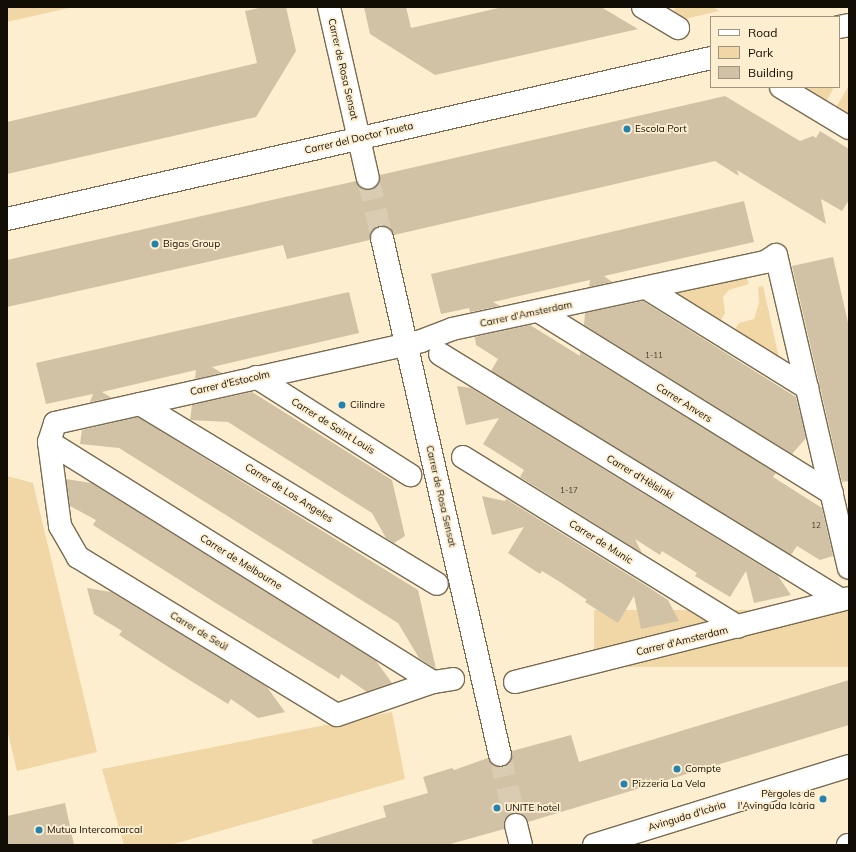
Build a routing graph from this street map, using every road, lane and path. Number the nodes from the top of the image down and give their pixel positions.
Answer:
1 (329, 7) edge
2 (643, 7) edge
3 (678, 28) dead end
4 (710, 58) edge
5 (783, 88) edge
6 (849, 128) edge
7 (359, 139) junction
8 (368, 178) tunnel mouth
9 (7, 219) edge
10 (382, 238) tunnel mouth
11 (646, 288) junction
12 (538, 311) junction
13 (406, 344) junction
14 (440, 354) dead end
15 (256, 377) junction
16 (807, 388) junction
17 (140, 404) junction
18 (52, 432) junction
19 (463, 458) dead end
20 (410, 475) dead end
21 (832, 493) junction
22 (849, 568) edge
23 (437, 584) dead end
24 (845, 599) edge
25 (738, 627) junction
26 (443, 681) joint
27 (515, 682) dead end
28 (500, 755) tunnel mouth
29 (849, 766) edge
30 (594, 845) edge

1 - 7 street, Carrer de Rosa Sensat
2 - 3 street
4 - 7 street, Carrer del Doctor Trueta
5 - 6 street
7 - 8 street, Carrer de Rosa Sensat
7 - 9 street, Carrer del Doctor Trueta
10 - 13 street, Carrer de Rosa Sensat
11 - 12 street, Carrer d'Amsterdam
11 - 16 street
11 - 16 street, Carrer d'Amsterdam
12 - 13 street, Carrer d'Amsterdam
12 - 21 street, Carrer Anvers
13 - 15 street, Carrer d'Estocolm
13 - 28 street, Carrer de Rosa Sensat
14 - 24 street, Carrer d'Hèlsinki
15 - 17 street, Carrer d'Estocolm
15 - 20 street, Carrer de Saint Louis
16 - 21 street, Carrer d'Amsterdam
17 - 18 street, Carrer d'Estocolm
17 - 23 street, Carrer de Los Angeles
18 - 26 street, Carrer de Melbourne
18 - 26 street, Carrer de Seúl
19 - 25 street, Carrer de Munic
21 - 22 street, Carrer d'Amsterdam
24 - 25 street, Carrer d'Amsterdam
25 - 27 street, Carrer d'Amsterdam
29 - 30 street, Avinguda d'Icària

